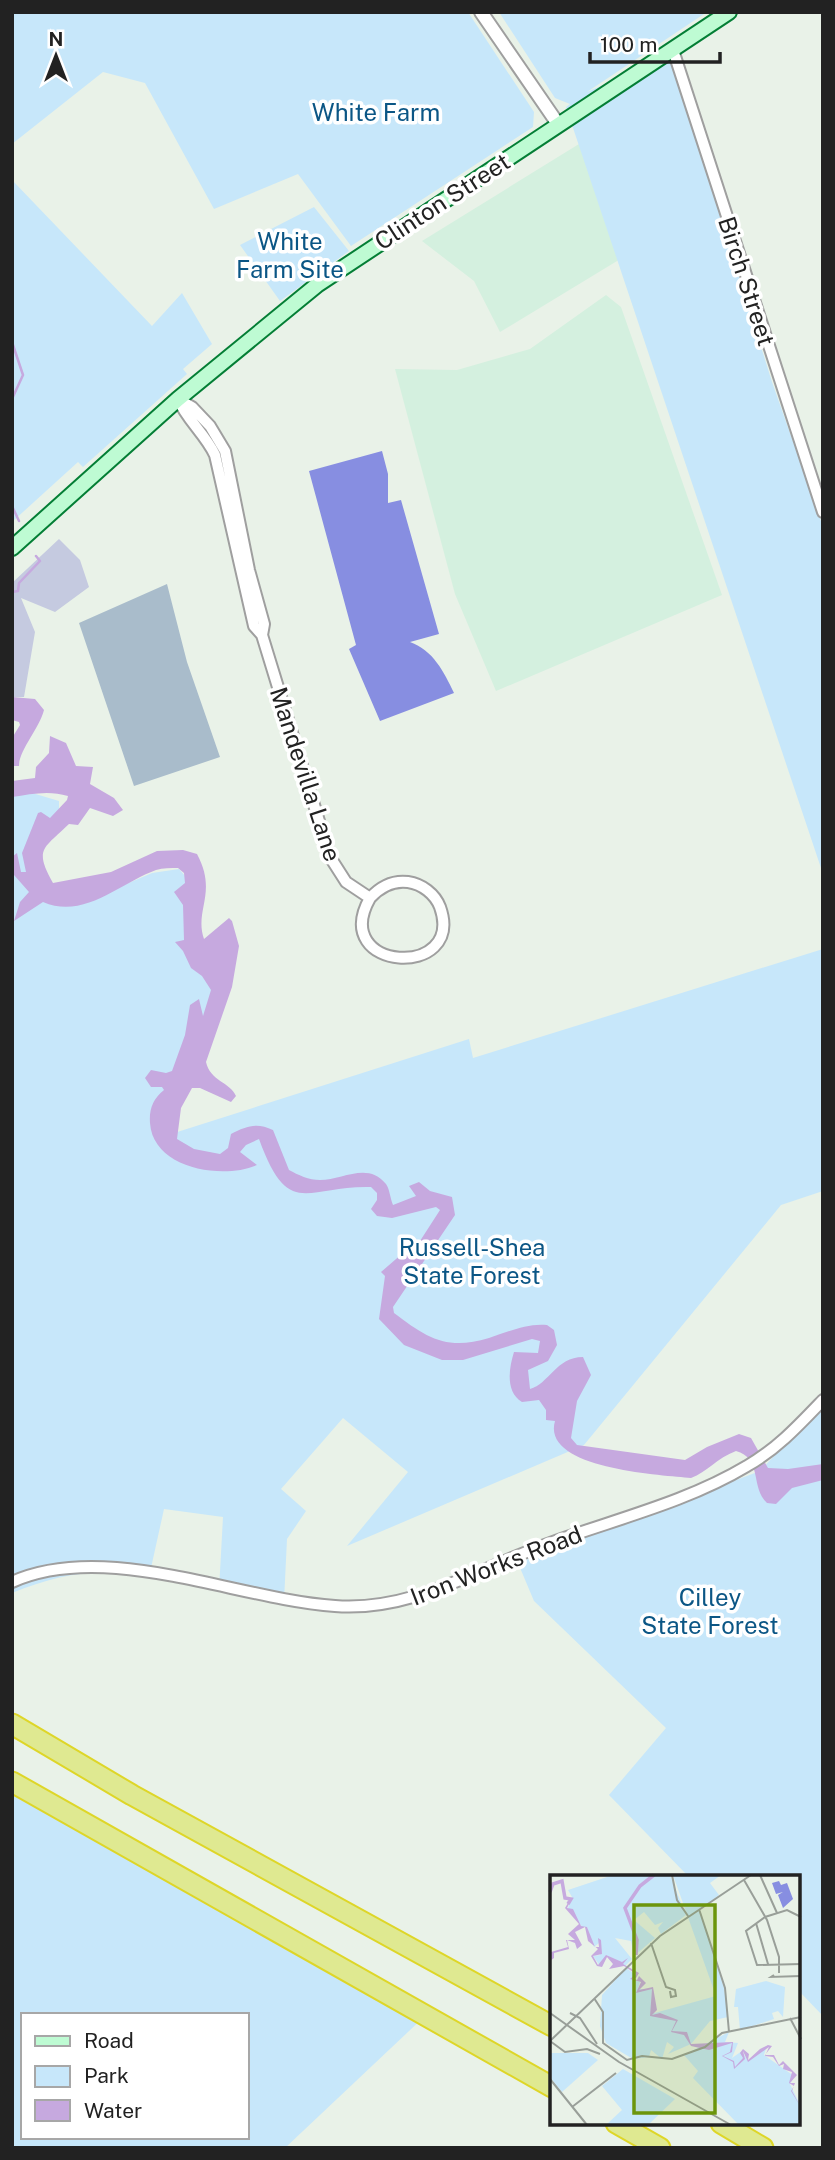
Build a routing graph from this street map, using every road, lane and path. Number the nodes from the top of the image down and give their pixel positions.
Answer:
1 (481, 12) edge
2 (729, 12) edge
3 (673, 50) junction
4 (558, 124) junction
5 (178, 399) junction
6 (823, 512) edge
7 (12, 548) edge
8 (370, 898) junction
9 (823, 1401) edge
10 (12, 1582) edge
11 (12, 1724) edge
12 (12, 1782) edge
13 (550, 2025) edge
14 (550, 2086) edge
15 (620, 2125) edge
16 (723, 2125) edge
17 (660, 2148) edge
18 (763, 2148) edge

1 - 4 street
2 - 3 main road, Clinton Street
3 - 4 main road, Clinton Street
3 - 6 street, Birch Street
4 - 5 main road, Clinton Street
5 - 7 main road, Clinton Street
5 - 8 street, Mandevilla Lane
8 - 8 street
9 - 10 street, Iron Works Road
11 - 13 highway
12 - 14 highway
15 - 17 highway
16 - 18 highway

